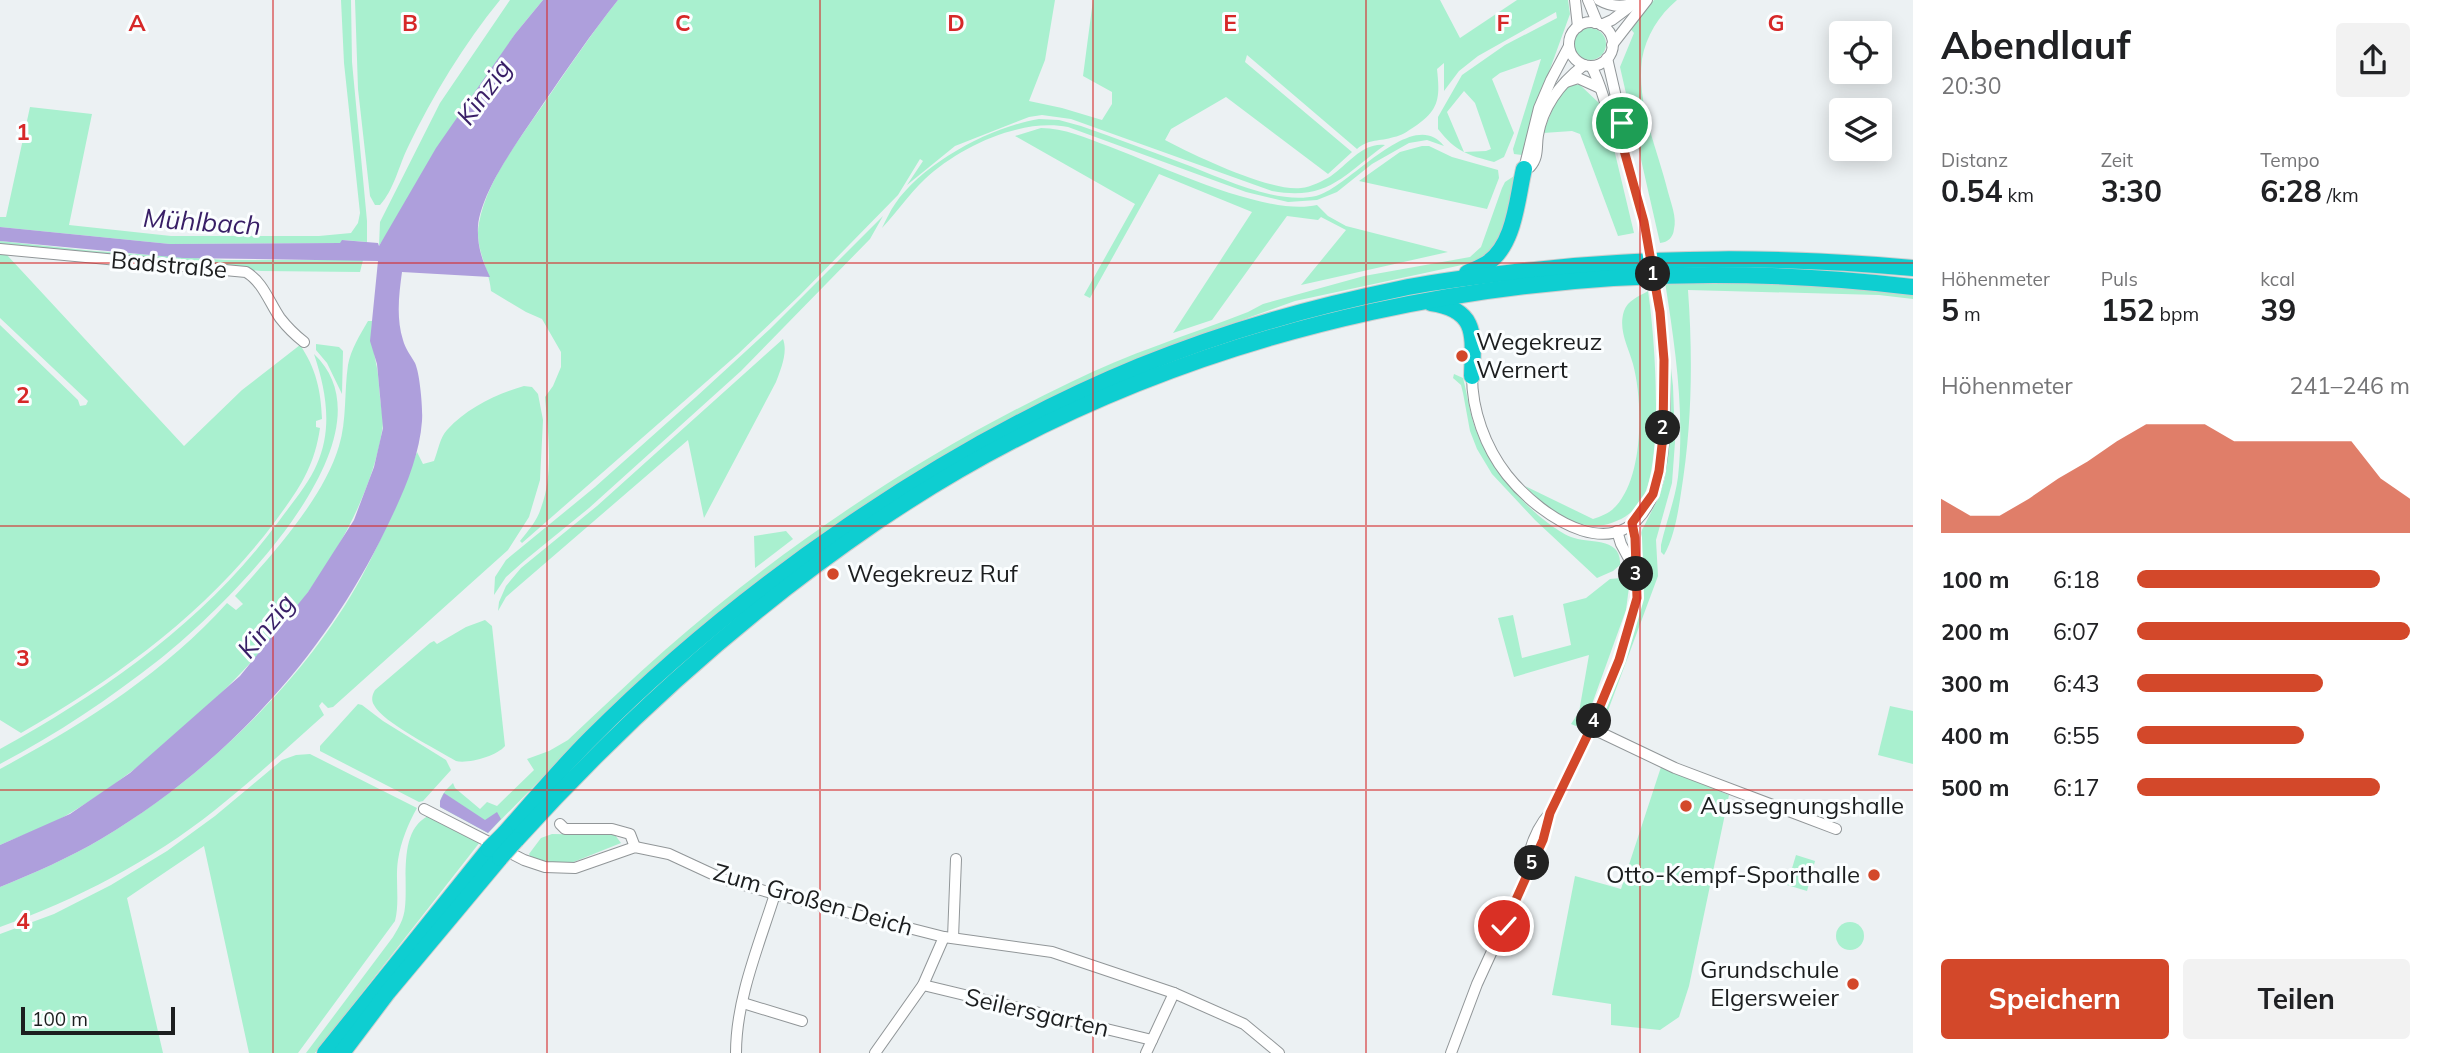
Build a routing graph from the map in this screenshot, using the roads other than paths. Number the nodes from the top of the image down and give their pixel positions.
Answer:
1 (1575, 0) edge
2 (1588, 0) edge
3 (1599, 0) edge
4 (1647, 0) edge
5 (1636, 2) edge
6 (1598, 24) junction
7 (1578, 27) junction
8 (1569, 46) junction
9 (1612, 46) junction
10 (1607, 58) junction
11 (1588, 66) junction
12 (1564, 83) junction
13 (1600, 88) junction
14 (1620, 136) junction
15 (1524, 169) junction
16 (0, 249) edge
17 (1913, 268) edge
18 (1456, 279) junction
19 (1913, 287) edge
20 (1418, 301) junction
21 (304, 342) dead end
22 (1472, 376) joint
23 (1632, 523) junction
24 (1617, 531) junction
25 (1636, 571) junction
26 (1591, 728) junction
27 (424, 809) dead end
28 (560, 824) dead end
29 (1836, 829) dead end
30 (510, 836) junction
31 (635, 847) junction
32 (495, 854) junction
33 (956, 859) dead end
34 (775, 894) junction
35 (948, 937) junction
36 (923, 985) junction
37 (1174, 993) junction
38 (743, 1003) junction
39 (802, 1021) dead end
40 (1152, 1040) junction
41 (325, 1053) edge
42 (342, 1053) edge
43 (736, 1053) edge
44 (875, 1053) edge
45 (1146, 1053) edge
46 (1279, 1053) edge
47 (1451, 1053) edge

1 - 7 street
2 - 6 street
3 - 5 street
4 - 9 street
5 - 6 street
6 - 7 street
6 - 9 street
7 - 8 street
8 - 11 street
8 - 15 street
9 - 10 street
10 - 11 street
10 - 14 street
11 - 12 street
11 - 13 street
12 - 13 street
12 - 15 street
13 - 14 street
14 - 23 street, bridge
15 - 18 highway
16 - 21 street, Badstraße
17 - 18 highway
18 - 30 highway
19 - 20 highway
20 - 22 highway
20 - 30 highway
22 - 24 street
23 - 24 street
23 - 25 street
24 - 25 street
25 - 26 street
26 - 29 street
26 - 47 street
27 - 31 street
28 - 31 street, Zum Großen Deich
30 - 32 highway, bridge
31 - 34 street, Zum Großen Deich
32 - 41 highway
32 - 42 highway
33 - 35 street
34 - 35 street, Zum Großen Deich
34 - 38 street
35 - 36 street
35 - 37 street, Zum Großen Deich
36 - 40 street, Seilersgarten
36 - 44 street
37 - 40 street
37 - 46 street, Zum Großen Deich
38 - 39 street
38 - 43 street
40 - 45 street

